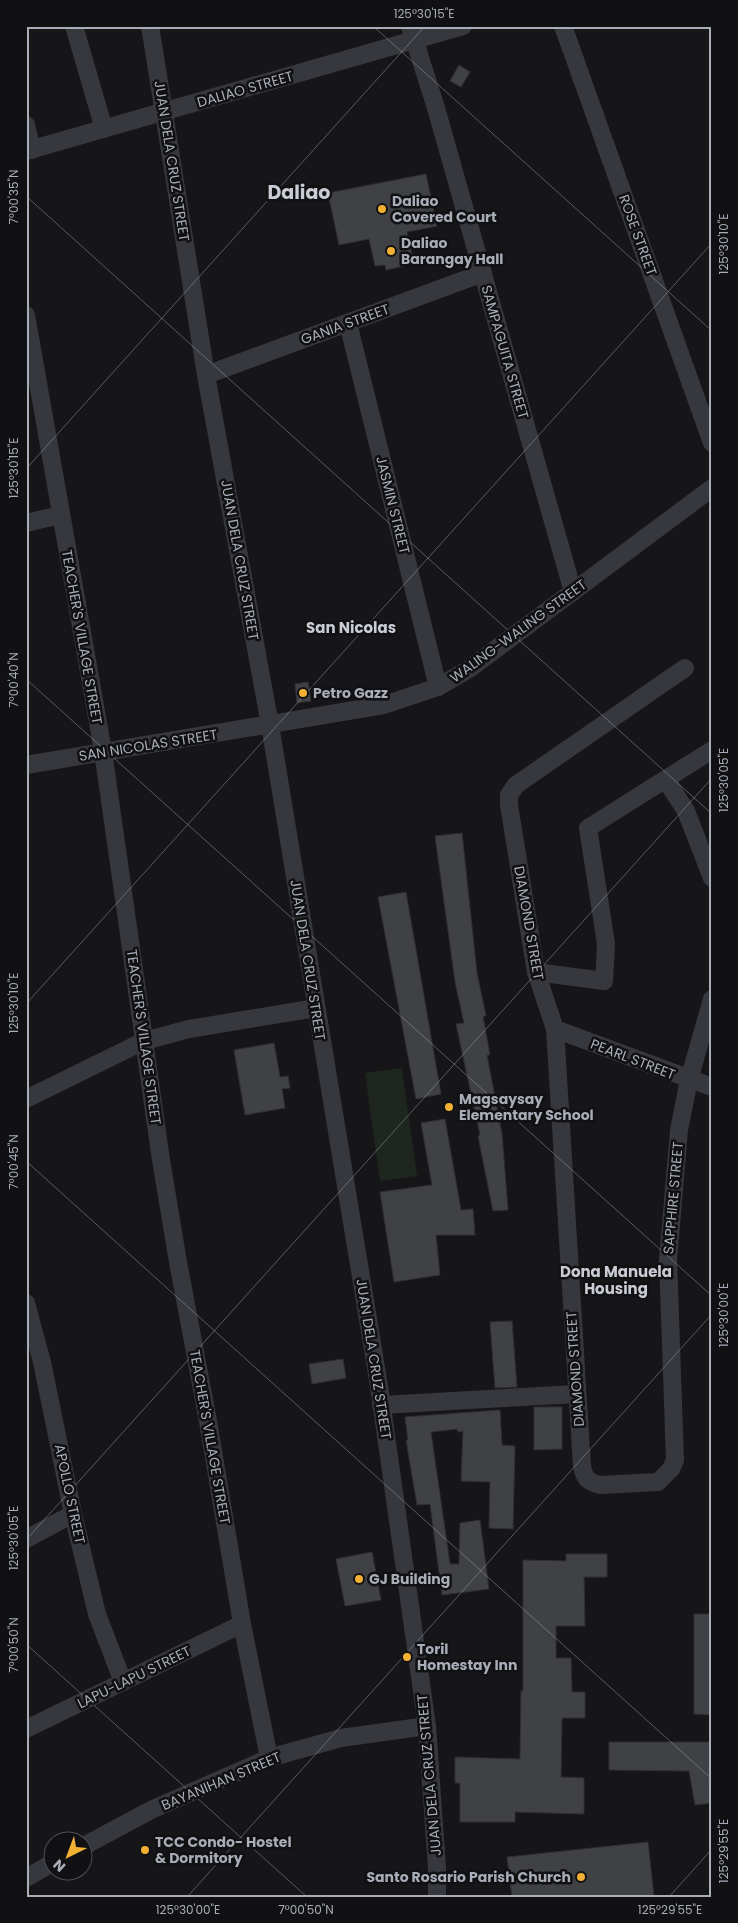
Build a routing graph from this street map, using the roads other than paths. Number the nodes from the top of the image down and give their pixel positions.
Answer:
1 (74, 26) edge
2 (150, 26) edge
3 (463, 26) edge
4 (563, 26) edge
5 (412, 33) edge
6 (165, 112) junction
7 (26, 125) edge
8 (104, 129) junction
9 (29, 150) edge
10 (483, 273) junction
11 (26, 315) edge
12 (348, 323) junction
13 (206, 375) junction
14 (712, 444) edge
15 (712, 488) edge
16 (60, 515) junction
17 (26, 523) edge
18 (573, 592) junction
19 (685, 668) dead end
20 (438, 687) junction
21 (270, 725) junction
22 (712, 750) edge
23 (103, 751) junction
24 (26, 766) edge
25 (666, 780) junction
26 (712, 878) edge
27 (536, 972) junction
28 (712, 1000) edge
29 (316, 1008) junction
30 (555, 1029) junction
31 (144, 1041) junction
32 (689, 1080) junction
33 (712, 1087) edge
34 (26, 1099) edge
35 (26, 1303) edge
36 (34, 1365) edge
37 (576, 1394) junction
38 (381, 1405) junction
39 (584, 1476) joint
40 (73, 1514) junction
41 (26, 1539) edge
42 (242, 1624) junction
43 (123, 1682) junction
44 (427, 1726) junction
45 (26, 1729) edge
46 (269, 1758) junction
47 (92, 1842) edge
48 (42, 1869) edge
49 (26, 1878) edge
50 (437, 1897) edge

1 - 8 street
2 - 6 street, JUAN DELA CRUZ STREET
3 - 5 street, DALIAO STREET
4 - 14 street, ROSE STREET
5 - 6 street, DALIAO STREET
5 - 10 street, SAMPAGUITA STREET
6 - 8 street, DALIAO STREET
6 - 13 street, JUAN DELA CRUZ STREET
7 - 9 street
8 - 9 street, DALIAO STREET
10 - 12 street, GANIA STREET
10 - 18 street, SAMPAGUITA STREET
11 - 16 street, TEACHER'S VILLAGE STREET
12 - 13 street, GANIA STREET
12 - 20 street, JASMIN STREET
13 - 21 street, JUAN DELA CRUZ STREET
15 - 18 street, WALING-WALING STREET
16 - 17 street
16 - 23 street, TEACHER'S VILLAGE STREET
18 - 20 street, WALING-WALING STREET
19 - 27 street, DIAMOND STREET
20 - 21 street, WALING-WALING STREET
21 - 23 street, SAN NICOLAS STREET
21 - 29 street, JUAN DELA CRUZ STREET
22 - 25 street
23 - 24 street, SAN NICOLAS STREET
23 - 31 street, TEACHER'S VILLAGE STREET
25 - 26 street
25 - 27 street
27 - 30 street, DIAMOND STREET
28 - 32 street, SAPPHIRE STREET
29 - 31 street
29 - 38 street, JUAN DELA CRUZ STREET
30 - 32 street, PEARL STREET
30 - 37 street, DIAMOND STREET
31 - 34 street
31 - 42 street, TEACHER'S VILLAGE STREET
32 - 33 street, PEARL STREET
32 - 39 street, SAPPHIRE STREET
35 - 36 street, APOLLO STREET
36 - 40 street, APOLLO STREET
37 - 38 street
37 - 39 street, DIAMOND STREET
38 - 44 street, JUAN DELA CRUZ STREET
40 - 41 street
40 - 43 street, APOLLO STREET
42 - 43 street, LAPU-LAPU STREET
42 - 46 street, TEACHER'S VILLAGE STREET
43 - 45 street, LAPU-LAPU STREET
44 - 46 street, BAYANIHAN STREET
44 - 50 street, JUAN DELA CRUZ STREET
46 - 47 street, BAYANIHAN STREET
48 - 49 street

